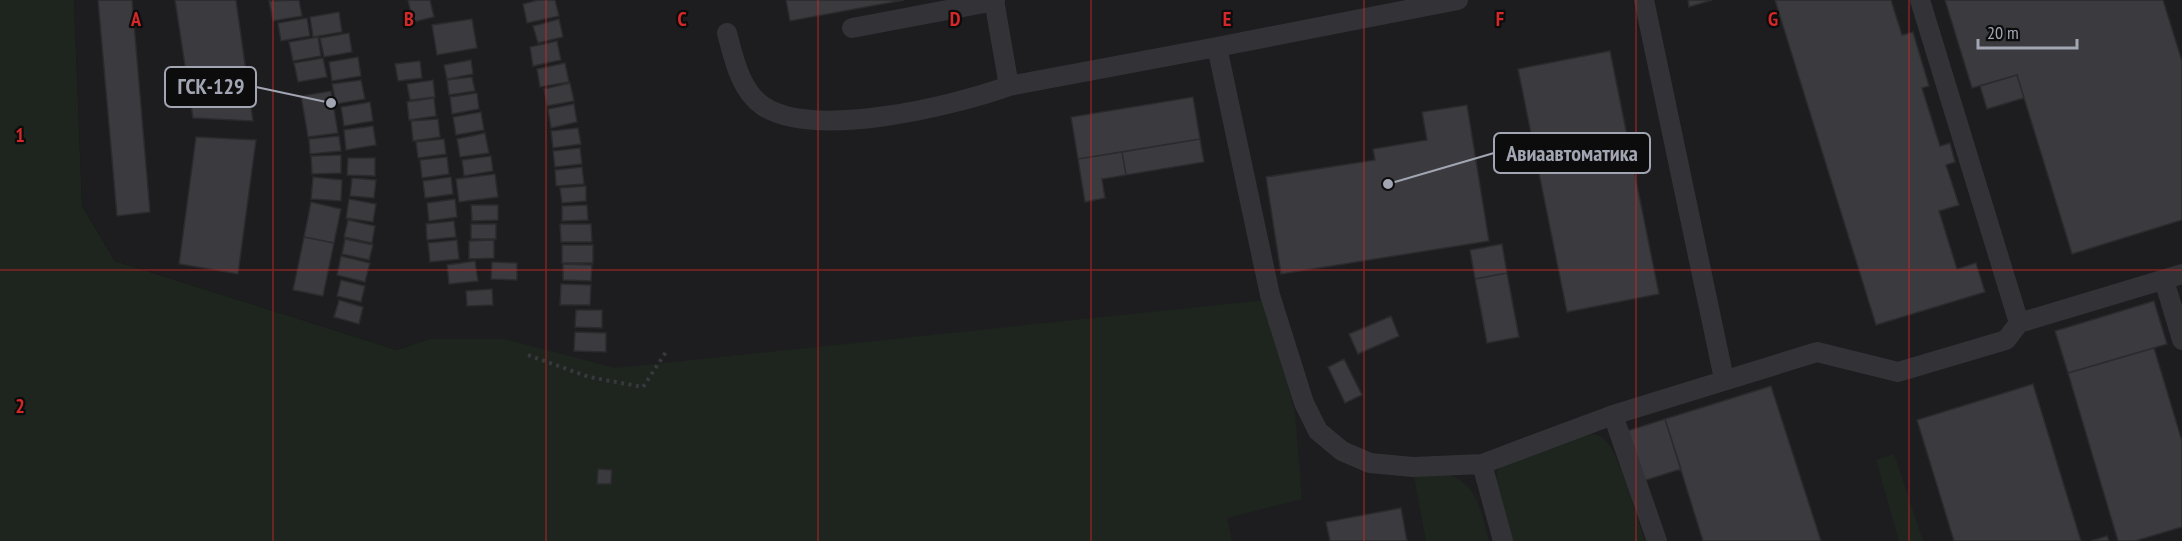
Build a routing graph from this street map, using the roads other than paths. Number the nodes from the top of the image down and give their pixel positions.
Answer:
1 (1458, 0) edge
2 (1644, 0) edge
3 (1920, 0) edge
4 (995, 1) edge
5 (852, 28) dead end
6 (728, 33) dead end
7 (1216, 47) junction
8 (1009, 87) junction
9 (2173, 277) edge
10 (2019, 323) junction
11 (2182, 340) edge
12 (1724, 379) junction
13 (1613, 415) junction
14 (1482, 464) junction
15 (1503, 541) edge
16 (1657, 541) edge

1 - 7 lane
2 - 12 lane
3 - 10 lane
4 - 5 lane
4 - 8 lane
6 - 8 lane
7 - 8 lane
7 - 14 lane
9 - 10 lane
9 - 11 lane
10 - 12 lane
12 - 13 lane
13 - 14 lane
13 - 16 lane
14 - 15 lane

